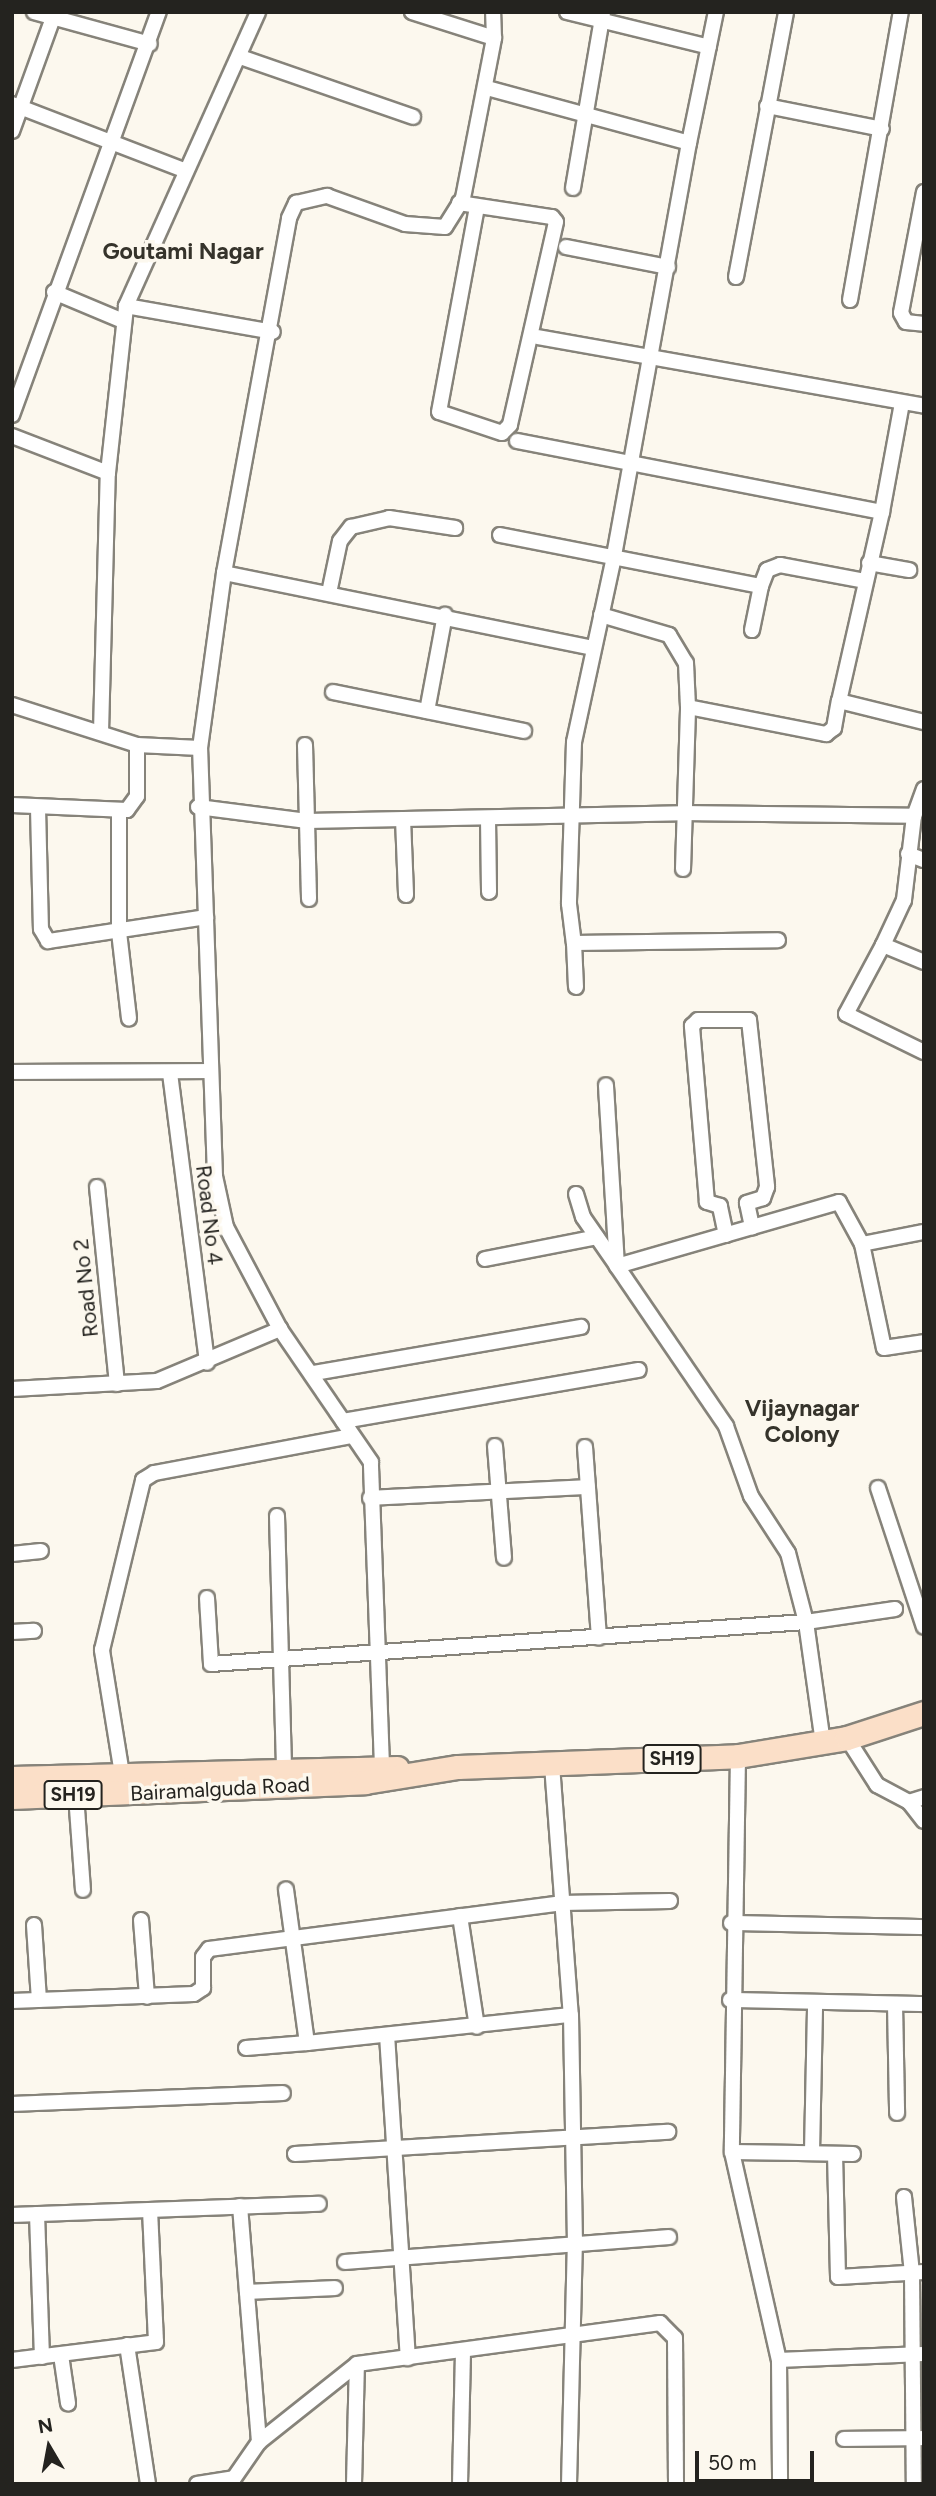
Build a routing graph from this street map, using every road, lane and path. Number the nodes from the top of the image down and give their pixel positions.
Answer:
1 (34, 12) edge
2 (159, 12) edge
3 (258, 12) edge
4 (412, 12) edge
5 (493, 12) edge
6 (567, 12) edge
7 (716, 12) edge
8 (786, 12) edge
9 (901, 12) edge
10 (54, 15) edge
11 (601, 18) edge
12 (494, 38) junction
13 (150, 44) junction
14 (709, 47) junction
15 (243, 58) junction
16 (487, 88) junction
17 (17, 106) edge
18 (767, 106) junction
19 (413, 117) dead end
20 (589, 117) junction
21 (882, 129) junction
22 (12, 131) edge
23 (113, 142) junction
24 (689, 143) junction
25 (184, 170) junction
26 (573, 188) dead end
27 (924, 192) edge
28 (453, 214) junction
29 (475, 219) junction
30 (566, 247) dead end
31 (668, 267) junction
32 (736, 277) dead end
33 (54, 292) junction
34 (850, 300) dead end
35 (126, 306) junction
36 (123, 321) junction
37 (924, 324) edge
38 (273, 332) junction
39 (538, 337) dead end
40 (651, 359) junction
41 (902, 403) junction
42 (924, 406) edge
43 (12, 415) edge
44 (12, 436) edge
45 (517, 441) dead end
46 (628, 466) junction
47 (108, 473) junction
48 (882, 512) junction
49 (455, 528) dead end
50 (500, 535) dead end
51 (614, 557) junction
52 (869, 563) junction
53 (909, 569) dead end
54 (225, 573) junction
55 (865, 581) junction
56 (761, 586) junction
57 (329, 593) junction
58 (445, 615) junction
59 (601, 615) junction
60 (752, 630) dead end
61 (592, 648) junction
62 (333, 692) dead end
63 (839, 701) junction
64 (12, 705) edge
65 (688, 707) junction
66 (427, 711) junction
67 (924, 722) edge
68 (524, 731) dead end
69 (101, 732) junction
70 (137, 744) junction
71 (305, 745) dead end
72 (200, 748) junction
73 (924, 789) edge
74 (12, 805) edge
75 (198, 807) junction
76 (38, 808) junction
77 (119, 812) junction
78 (682, 813) junction
79 (914, 816) junction
80 (403, 819) junction
81 (488, 819) junction
82 (568, 819) junction
83 (307, 821) junction
84 (908, 854) junction
85 (924, 860) edge
86 (683, 869) dead end
87 (489, 892) dead end
88 (406, 895) dead end
89 (309, 899) dead end
90 (206, 917) junction
91 (119, 932) junction
92 (778, 940) dead end
93 (574, 943) junction
94 (883, 945) junction
95 (924, 962) edge
96 (576, 987) dead end
97 (129, 1017) dead end
98 (924, 1052) edge
99 (210, 1071) junction
100 (12, 1072) edge
101 (170, 1073) junction
102 (606, 1085) dead end
103 (97, 1187) dead end
104 (576, 1194) dead end
105 (752, 1227) junction
106 (924, 1232) edge
107 (726, 1235) junction
108 (597, 1237) junction
109 (862, 1244) junction
110 (485, 1259) dead end
111 (617, 1266) junction
112 (581, 1327) dead end
113 (280, 1329) junction
114 (924, 1342) edge
115 (206, 1363) junction
116 (639, 1370) dead end
117 (314, 1373) junction
118 (117, 1384) junction
119 (12, 1389) edge
120 (343, 1421) junction
121 (351, 1436) junction
122 (495, 1446) dead end
123 (585, 1447) dead end
124 (588, 1487) junction
125 (878, 1488) dead end
126 (499, 1491) junction
127 (370, 1499) junction
128 (276, 1516) dead end
129 (41, 1551) dead end
130 (12, 1554) edge
131 (504, 1558) dead end
132 (207, 1598) dead end
133 (895, 1609) dead end
134 (806, 1622) junction
135 (924, 1627) edge
136 (34, 1631) dead end
137 (12, 1632) edge
138 (599, 1637) junction
139 (378, 1655) junction
140 (284, 1659) junction
141 (920, 1716) edge
142 (847, 1738) junction
143 (823, 1743) junction
144 (738, 1756) junction
145 (551, 1765) junction
146 (382, 1766) junction
147 (284, 1767) junction
148 (426, 1770) junction
149 (122, 1774) junction
150 (12, 1778) edge
151 (76, 1795) junction
152 (12, 1797) edge
153 (924, 1797) edge
154 (909, 1802) junction
155 (924, 1821) edge
156 (286, 1889) dead end
157 (83, 1890) dead end
158 (670, 1900) dead end
159 (561, 1903) junction
160 (460, 1916) junction
161 (141, 1920) dead end
162 (731, 1923) junction
163 (34, 1925) dead end
164 (924, 1927) edge
165 (292, 1940) junction
166 (147, 1997) junction
167 (39, 2000) junction
168 (730, 2000) junction
169 (12, 2001) edge
170 (815, 2003) junction
171 (895, 2004) junction
172 (924, 2004) edge
173 (571, 2015) junction
174 (477, 2026) junction
175 (387, 2035) junction
176 (307, 2043) junction
177 (246, 2048) dead end
178 (283, 2093) dead end
179 (12, 2104) edge
180 (897, 2113) dead end
181 (668, 2132) dead end
182 (574, 2134) junction
183 (395, 2148) junction
184 (732, 2152) junction
185 (812, 2152) junction
186 (295, 2154) dead end
187 (835, 2154) junction
188 (853, 2154) dead end
189 (904, 2197) dead end
190 (319, 2204) dead end
191 (240, 2206) junction
192 (150, 2210) junction
193 (37, 2214) junction
194 (12, 2215) edge
195 (669, 2237) dead end
196 (575, 2239) junction
197 (402, 2256) junction
198 (345, 2262) dead end
199 (918, 2273) edge
200 (335, 2288) dead end
201 (247, 2292) junction
202 (571, 2335) junction
203 (127, 2345) junction
204 (463, 2350) junction
205 (919, 2354) edge
206 (61, 2355) junction
207 (42, 2357) junction
208 (408, 2357) junction
209 (12, 2360) edge
210 (779, 2360) junction
211 (357, 2364) junction
212 (68, 2403) dead end
213 (918, 2438) edge
214 (844, 2439) dead end
215 (259, 2442) junction
216 (234, 2481) edge
217 (148, 2484) edge
218 (197, 2484) edge
219 (354, 2484) edge
220 (460, 2484) edge
221 (569, 2484) edge
222 (676, 2484) edge
223 (780, 2484) edge
224 (914, 2484) edge

1 - 10 street
2 - 13 street
3 - 15 street
4 - 12 street
5 - 12 street
6 - 11 street
7 - 14 street
8 - 18 street
9 - 21 street
10 - 13 street
10 - 17 street
11 - 14 street
11 - 20 street
12 - 16 street
13 - 23 street
14 - 24 street
15 - 19 street
15 - 25 street
16 - 20 street
16 - 28 street
17 - 22 street
17 - 23 street
18 - 21 street
18 - 32 street
20 - 24 street
20 - 26 street
21 - 34 street
23 - 25 street
23 - 33 street
24 - 31 street
25 - 35 street
27 - 37 street
28 - 29 street
28 - 29 street
28 - 38 street
29 - 29 street
30 - 31 street
31 - 40 street
33 - 36 street
33 - 43 street
35 - 36 street
35 - 38 street
36 - 47 street
38 - 54 street
39 - 40 street
40 - 41 street
40 - 46 street
41 - 42 street
41 - 48 street
44 - 47 street
45 - 46 street
46 - 48 street
46 - 51 street
47 - 69 street
48 - 52 street
49 - 57 street
50 - 51 street
51 - 56 street
51 - 59 street
52 - 53 street
52 - 55 street
54 - 57 street
54 - 72 street
55 - 56 street
55 - 63 street
56 - 60 street
57 - 58 street
58 - 61 street
58 - 66 street
59 - 61 street
59 - 65 street
61 - 82 street
62 - 66 street
63 - 65 street
63 - 67 street
64 - 69 street
65 - 78 street
66 - 68 street
69 - 70 street
70 - 72 street
70 - 77 street
71 - 83 street
72 - 75 street
73 - 79 street
74 - 76 street
75 - 83 street
75 - 90 street
76 - 77 street
76 - 91 street
77 - 91 street
78 - 79 street
78 - 82 street
78 - 86 street
79 - 84 street
80 - 81 street
80 - 83 street
80 - 88 street
81 - 82 street
81 - 87 street
82 - 93 street
83 - 89 street
84 - 85 street
84 - 94 street
90 - 91 street
90 - 99 street
91 - 97 street
92 - 93 street
93 - 96 street
94 - 95 street
94 - 98 street
99 - 101 street
99 - 113 street
100 - 101 street
101 - 115 street, Road No 4
102 - 111 street
103 - 118 street, Road No 2
104 - 108 street
105 - 107 street
105 - 107 street
105 - 109 street
106 - 109 street
107 - 111 street
108 - 110 street
108 - 111 street
109 - 114 street
111 - 134 street
112 - 117 street
113 - 115 street
113 - 117 street
115 - 118 street
116 - 120 street
117 - 120 street
118 - 119 street
120 - 121 street
121 - 127 street
121 - 149 street
122 - 126 street
123 - 124 street
124 - 126 street
124 - 138 street
125 - 135 street
126 - 127 street
126 - 131 street
127 - 139 street
128 - 140 street
129 - 130 street
132 - 140 street
133 - 134 street
134 - 138 street
134 - 143 street
136 - 137 street
138 - 139 street
139 - 140 street
139 - 146 street
140 - 147 street
141 - 142 main road, Bairamalguda Road / SH19
142 - 143 main road, Bairamalguda Road / SH19
142 - 154 street
143 - 144 main road, Bairamalguda Road / SH19
144 - 145 main road, Bairamalguda Road / SH19
144 - 162 street
145 - 148 main road, Bairamalguda Road / SH19
145 - 159 street
146 - 147 main road, Bairamalguda Road / SH19
146 - 148 main road, Bairamalguda Road / SH19
147 - 149 main road, Bairamalguda Road / SH19
148 - 151 main road, Bairamalguda Road / SH19
149 - 150 main road, Bairamalguda Road / SH19
151 - 152 main road, Bairamalguda Road / SH19
151 - 157 street
153 - 154 street
154 - 155 street
156 - 165 street
158 - 159 street
159 - 160 street
159 - 173 street
160 - 165 street
160 - 174 street
161 - 166 street
162 - 164 street
162 - 168 street
163 - 167 street
165 - 166 street
165 - 176 street
166 - 167 street
167 - 169 street
168 - 170 street
168 - 184 street
170 - 171 street
170 - 185 street
171 - 172 street
171 - 180 street
173 - 174 street
173 - 182 street
174 - 175 street
175 - 176 street
175 - 183 street
176 - 177 street
178 - 179 street
181 - 182 street
182 - 183 street
182 - 196 street
183 - 186 street
183 - 197 street
184 - 185 street
184 - 210 street
185 - 187 street
187 - 188 street
187 - 199 street
189 - 199 street
190 - 191 street
191 - 192 street
191 - 201 street
192 - 193 street
192 - 203 street
193 - 194 street
193 - 207 street
195 - 196 street
196 - 197 street
196 - 202 street
197 - 198 street
197 - 208 street
199 - 205 street
200 - 201 street
201 - 215 street
202 - 204 street
202 - 221 street
202 - 222 street
203 - 206 street
203 - 217 street
204 - 208 street
204 - 220 street
205 - 210 street
205 - 213 street
206 - 207 street
206 - 212 street
207 - 209 street
208 - 211 street
210 - 223 street
211 - 215 street
211 - 219 street
213 - 214 street
213 - 224 street
215 - 216 street
216 - 218 street

